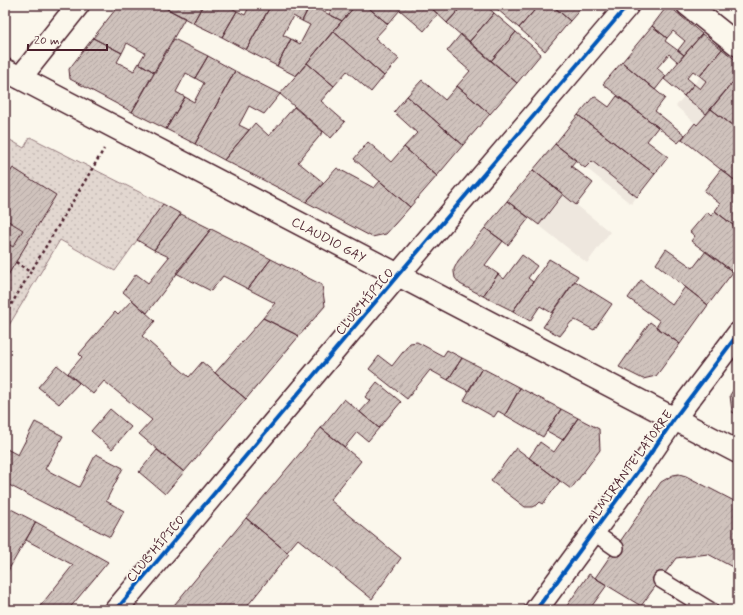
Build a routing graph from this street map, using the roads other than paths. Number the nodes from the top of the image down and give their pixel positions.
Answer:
1 (78, 5) edge
2 (628, 5) edge
3 (688, 5) edge
4 (738, 45) edge
5 (13, 74) edge
6 (398, 275) junction
7 (738, 334) edge
8 (674, 419) junction
9 (738, 452) edge
10 (593, 532) junction
11 (616, 548) dead end
12 (661, 580) dead end
13 (116, 610) edge
14 (536, 610) edge
15 (710, 610) edge

1 - 5 main road
2 - 6 main road, CLUB HÍPICO
3 - 4 main road
5 - 6 main road, CLAUDIO GAY
6 - 8 main road, CLAUDIO GAY
6 - 13 main road, CLUB HÍPICO
7 - 8 main road, ALMIRANTE LATORRE
8 - 9 main road, CLAUDIO GAY
8 - 10 main road, ALMIRANTE LATORRE
10 - 11 lane
10 - 14 main road, ALMIRANTE LATORRE
12 - 15 lane

